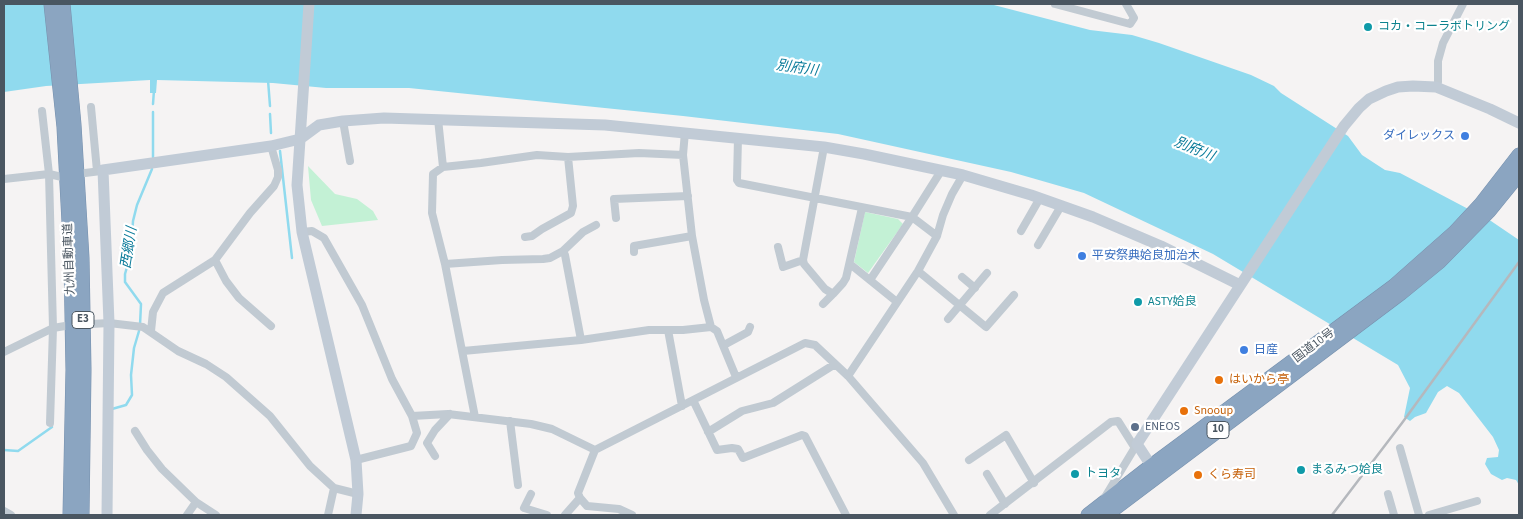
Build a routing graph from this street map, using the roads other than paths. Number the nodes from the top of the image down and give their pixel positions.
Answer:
1 (51, 4) edge
2 (63, 4) edge
3 (309, 4) edge
4 (1056, 4) edge
5 (1126, 4) edge
6 (1463, 4) edge
7 (1436, 88) junction
8 (92, 107) dead end
9 (42, 111) dead end
10 (438, 119) junction
11 (343, 121) junction
12 (1519, 123) edge
13 (69, 126) junction
14 (685, 132) junction
15 (738, 138) junction
16 (300, 139) junction
17 (271, 146) junction
18 (824, 147) junction
19 (684, 155) junction
20 (1519, 155) edge
21 (568, 157) junction
22 (350, 161) dead end
23 (444, 167) junction
24 (100, 171) junction
25 (941, 171) junction
26 (85, 173) dead end
27 (49, 174) junction
28 (1519, 174) edge
29 (963, 175) junction
30 (62, 177) dead end
31 (4, 179) edge
32 (688, 196) junction
33 (814, 198) junction
34 (1040, 198) junction
35 (1061, 206) junction
36 (862, 208) junction
37 (1485, 208) junction
38 (912, 217) junction
39 (616, 218) dead end
40 (596, 225) dead end
41 (1020, 231) dead end
42 (302, 232) junction
43 (692, 236) junction
44 (937, 236) junction
45 (525, 237) dead end
46 (1038, 245) dead end
47 (778, 247) dead end
48 (563, 251) junction
49 (634, 252) dead end
50 (216, 260) junction
51 (803, 260) junction
52 (445, 264) junction
53 (850, 264) junction
54 (918, 271) junction
55 (987, 273) dead end
56 (962, 277) dead end
57 (870, 280) junction
58 (1243, 281) junction
59 (975, 288) junction
60 (833, 294) junction
61 (1014, 295) dead end
62 (897, 302) junction
63 (823, 304) dead end
64 (960, 305) junction
65 (948, 319) dead end
66 (109, 322) junction
67 (91, 324) dead end
68 (66, 326) dead end
69 (271, 326) dead end
70 (711, 327) junction
71 (750, 327) dead end
72 (53, 328) junction
73 (668, 330) junction
74 (151, 331) junction
75 (581, 340) junction
76 (724, 345) junction
77 (463, 351) junction
78 (4, 352) edge
79 (835, 364) junction
80 (848, 376) junction
81 (736, 377) junction
82 (693, 400) junction
83 (682, 406) junction
84 (450, 414) junction
85 (412, 416) junction
86 (475, 417) junction
87 (510, 421) junction
88 (50, 423) dead end
89 (135, 431) dead end
90 (708, 432) junction
91 (1136, 446) junction
92 (1400, 448) dead end
93 (595, 450) junction
94 (434, 456) dead end
95 (356, 460) junction
96 (969, 460) dead end
97 (1155, 471) junction
98 (987, 474) dead end
99 (1034, 482) junction
100 (518, 485) dead end
101 (334, 488) junction
102 (358, 494) junction
103 (531, 494) dead end
104 (1388, 494) dead end
105 (580, 498) junction
106 (1477, 501) dead end
107 (196, 502) junction
108 (1005, 504) junction
109 (4, 511) edge
110 (1098, 512) edge
111 (842, 514) edge
112 (11, 515) edge
113 (70, 515) edge
114 (82, 515) edge
115 (107, 515) edge
116 (187, 515) edge
117 (216, 515) edge
118 (328, 515) edge
119 (356, 515) edge
120 (547, 515) edge
121 (565, 515) edge
122 (632, 515) edge
123 (954, 515) edge
124 (990, 515) edge
125 (1394, 515) edge
126 (1419, 515) edge
127 (1429, 515) edge

1 - 13 highway, 九州自動車道 / E3
2 - 13 highway, 九州自動車道 / E3
3 - 16 street
4 - 5 street
6 - 7 street
7 - 12 street
7 - 58 street
8 - 24 street
9 - 27 street
10 - 11 street
10 - 14 street
10 - 23 street
11 - 16 street
11 - 22 street
13 - 113 highway, 九州自動車道 / E3
13 - 114 highway, 九州自動車道 / E3
14 - 15 street
14 - 19 street
15 - 18 street
15 - 33 street
16 - 17 street
16 - 42 street
17 - 24 street
17 - 50 street
18 - 25 street
18 - 33 street
19 - 21 street
19 - 32 street
20 - 37 highway, 国道10号 / 10
21 - 23 street
21 - 45 street
23 - 52 street
24 - 26 street
24 - 66 street
25 - 29 street
25 - 38 street
27 - 30 street
27 - 31 street
27 - 72 street
28 - 37 highway, 国道10号 / 10
29 - 34 street
29 - 44 street
32 - 39 street
32 - 43 street
33 - 36 street
33 - 51 street
34 - 35 street
34 - 41 street
35 - 46 street
35 - 58 street
36 - 38 street
36 - 53 street
37 - 97 highway, 国道10号 / 10
38 - 44 street
38 - 57 street
40 - 48 street
42 - 85 street
42 - 95 street
43 - 49 street
43 - 70 street
44 - 54 street
47 - 51 street
48 - 52 street
48 - 75 street
50 - 69 street
50 - 74 street
51 - 60 street
52 - 77 street
53 - 57 street
53 - 60 street
54 - 62 street
54 - 64 street
55 - 59 street
56 - 59 street
57 - 62 street
58 - 91 street
59 - 64 street
60 - 63 street
61 - 64 street
62 - 80 street
64 - 65 street
66 - 67 street
66 - 74 street
66 - 115 street
68 - 72 street
70 - 73 street
70 - 76 street
71 - 76 street
72 - 78 street
72 - 88 street
73 - 75 street
73 - 83 street
74 - 101 street
75 - 77 street
76 - 81 street
77 - 86 street
79 - 80 street
79 - 81 street
79 - 90 street
80 - 123 street
81 - 82 street
82 - 83 street
82 - 90 street
83 - 93 street
84 - 85 street
84 - 86 street
84 - 94 street
85 - 95 street
86 - 87 street
87 - 93 street
87 - 100 street
89 - 107 street
90 - 111 street
91 - 97 street
91 - 99 street
91 - 110 street
92 - 126 street
93 - 105 street
95 - 102 street
96 - 99 street
97 - 110 highway, 国道10号 / 10
98 - 108 street
99 - 108 street
101 - 102 street
101 - 118 street
102 - 119 street
103 - 120 street
104 - 125 street
105 - 121 street
105 - 122 street
106 - 127 street
107 - 116 street
107 - 117 street
108 - 124 street
109 - 112 street

